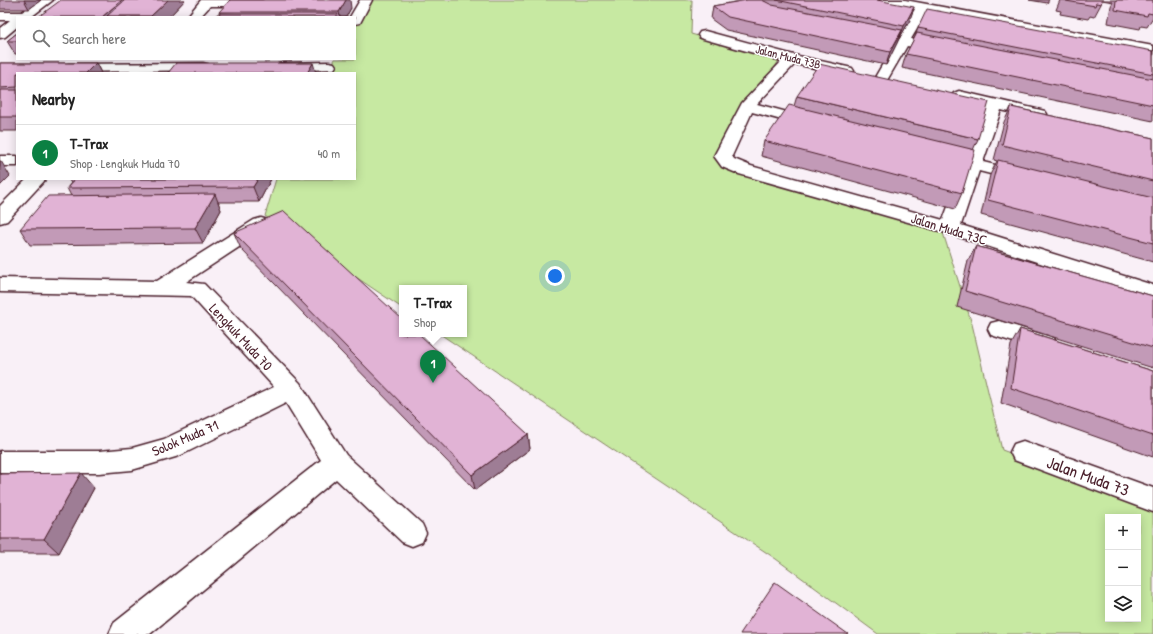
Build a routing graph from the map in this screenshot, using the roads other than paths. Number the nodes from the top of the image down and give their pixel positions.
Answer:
1 (47, 0) edge
2 (366, 0) edge
3 (885, 0) edge
4 (207, 1) edge
5 (269, 2) edge
6 (923, 7) junction
7 (0, 16) edge
8 (24, 16) edge
9 (194, 16) edge
10 (16, 18) edge
11 (356, 18) edge
12 (16, 22) edge
13 (858, 32) edge
14 (0, 34) edge
15 (705, 35) dead end
16 (903, 41) junction
17 (1153, 50) edge
18 (958, 52) edge
19 (792, 59) junction
20 (61, 65) edge
21 (147, 66) edge
22 (329, 66) edge
23 (218, 67) edge
24 (266, 67) edge
25 (881, 79) junction
26 (896, 82) edge
27 (942, 92) edge
28 (994, 104) junction
29 (747, 106) junction
30 (1055, 118) edge
31 (830, 127) edge
32 (928, 153) edge
33 (0, 161) edge
34 (16, 161) edge
35 (973, 164) junction
36 (35, 180) edge
37 (1040, 182) edge
38 (0, 217) edge
39 (263, 222) edge
40 (950, 228) junction
41 (0, 285) edge
42 (163, 287) junction
43 (1153, 292) edge
44 (999, 329) dead end
45 (1065, 350) edge
46 (291, 390) junction
47 (1023, 452) dead end
48 (0, 462) edge
49 (337, 463) junction
50 (1153, 500) edge
51 (412, 533) dead end
52 (125, 634) edge

1 - 8 street
2 - 11 street
3 - 6 street
4 - 5 street
4 - 9 street
6 - 16 street
6 - 17 street
7 - 10 street
12 - 14 street
13 - 16 street
15 - 19 street, Jalan Muda 73B
16 - 18 street
16 - 25 street
19 - 25 street, Jalan Muda 73B
19 - 29 street
20 - 21 street
21 - 23 street
22 - 24 street
25 - 26 street, Jalan Muda 73B
27 - 28 street
28 - 30 street
28 - 35 street
29 - 31 street
29 - 40 street, Jalan Muda 73C
32 - 35 street
33 - 34 street
35 - 37 street
35 - 40 street
36 - 38 street
39 - 42 street
40 - 43 street, Jalan Muda 73C
41 - 42 street, Lengkuk Muda 70
42 - 46 street, Lengkuk Muda 70
44 - 45 street
46 - 48 street, Solok Muda 71
46 - 49 street, Lengkuk Muda 70
47 - 50 street, Jalan Muda 73
49 - 51 street, Lengkuk Muda 70
49 - 52 street

